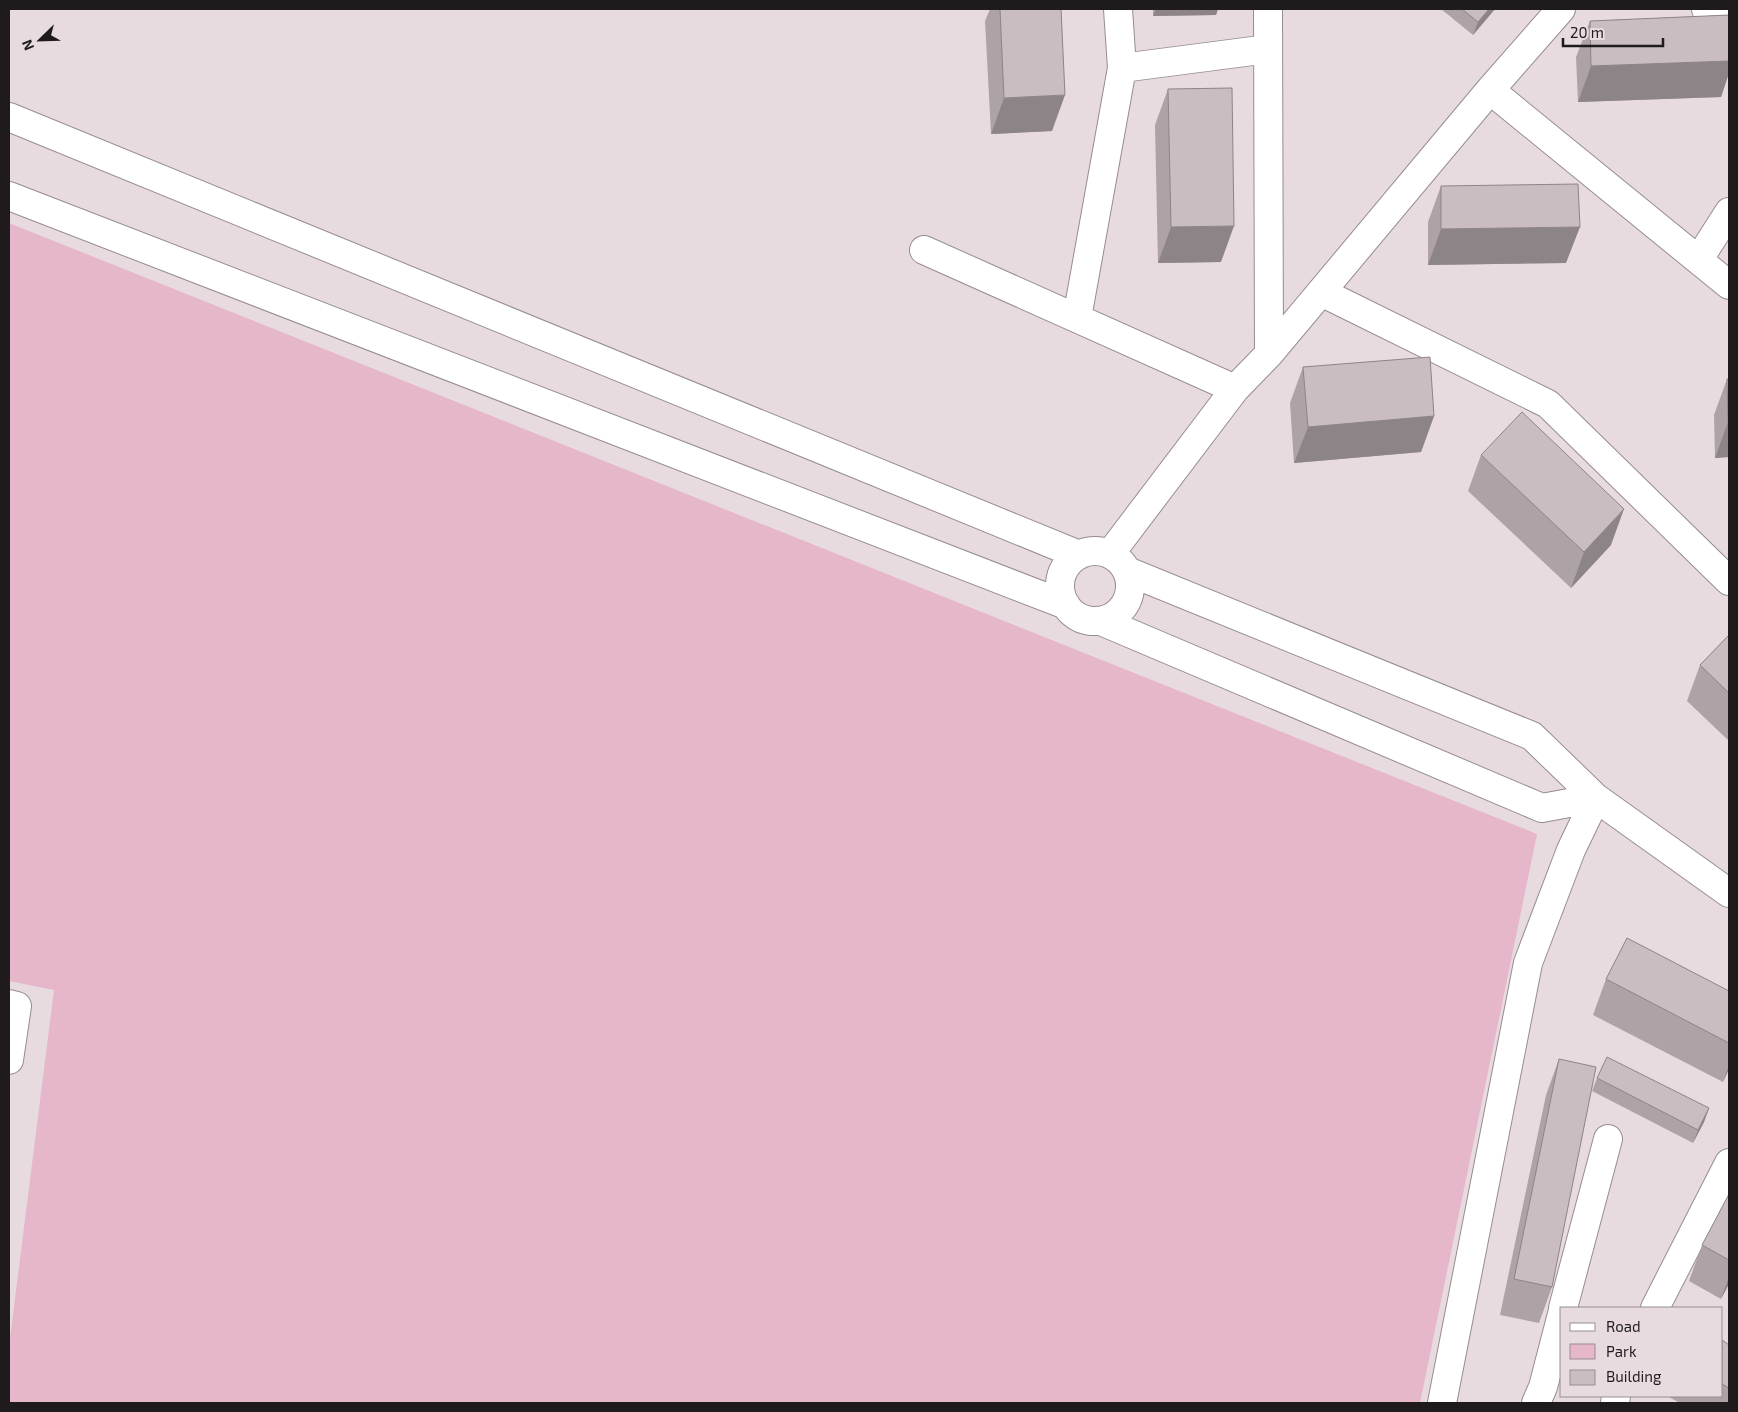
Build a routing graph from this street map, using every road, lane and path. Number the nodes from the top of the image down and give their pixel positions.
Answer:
1 (1118, 9) edge
2 (1268, 9) edge
3 (1561, 9) edge
4 (1706, 9) edge
5 (1729, 24) edge
6 (1268, 49) junction
7 (1122, 68) junction
8 (1490, 90) junction
9 (9, 118) edge
10 (9, 196) edge
11 (1729, 212) edge
12 (924, 250) dead end
13 (1699, 259) junction
14 (1729, 285) edge
15 (1321, 292) junction
16 (1076, 318) junction
17 (1269, 354) junction
18 (1235, 388) junction
19 (1079, 555) junction
20 (1119, 563) junction
21 (1729, 581) edge
22 (1066, 605) junction
23 (1101, 621) junction
24 (1596, 798) junction
25 (1729, 893) edge
26 (9, 1004) edge
27 (9, 1060) edge
28 (1608, 1139) dead end
29 (1729, 1163) edge
30 (1563, 1307) edge
31 (1656, 1307) edge
32 (1560, 1321) edge
33 (1442, 1403) edge
34 (1536, 1403) edge

1 - 7 street
2 - 6 street
3 - 8 street
4 - 5 street
6 - 7 street
6 - 17 street
7 - 16 street
8 - 13 street
8 - 15 street
9 - 19 street
10 - 22 street
11 - 13 street
12 - 16 street
13 - 14 street
15 - 17 street
15 - 21 street
16 - 18 street
17 - 18 street
18 - 20 street
19 - 20 street
19 - 22 street
20 - 23 street
20 - 24 street
22 - 23 street
23 - 24 street
24 - 25 street
24 - 33 street
26 - 27 street
28 - 30 street
29 - 31 street
32 - 34 street

